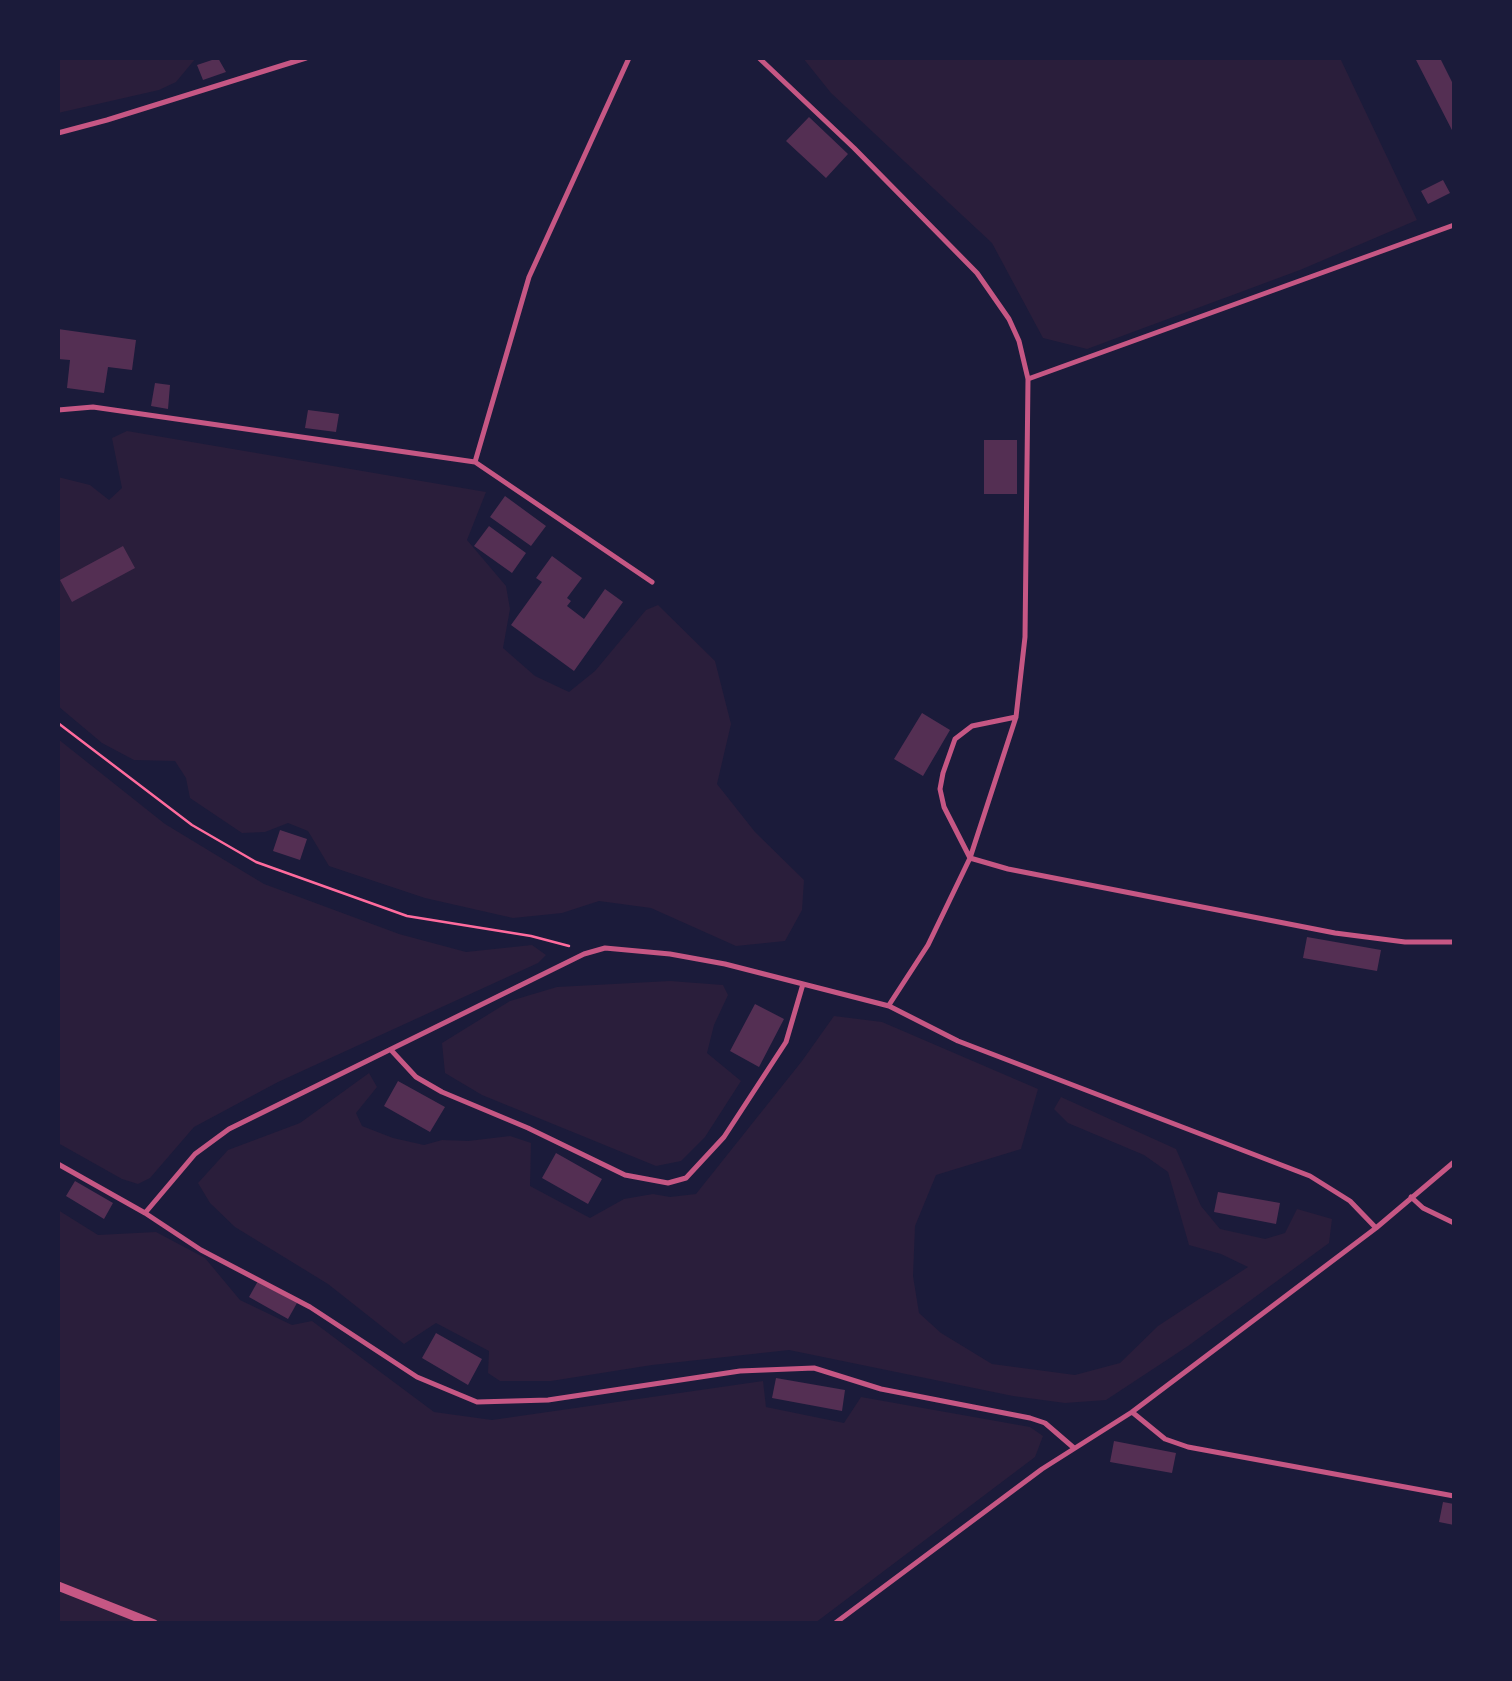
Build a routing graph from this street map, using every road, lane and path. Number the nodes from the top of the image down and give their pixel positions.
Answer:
1 (306, 58) edge
2 (629, 58) edge
3 (758, 58) edge
4 (58, 132) edge
5 (1454, 225) edge
6 (1028, 380) junction
7 (58, 410) edge
8 (475, 462) junction
9 (652, 582) dead end
10 (1016, 718) junction
11 (58, 723) edge
12 (970, 858) junction
13 (1454, 942) edge
14 (584, 954) junction
15 (803, 984) junction
16 (888, 1006) junction
17 (391, 1050) junction
18 (1454, 1162) edge
19 (58, 1164) edge
20 (1412, 1197) junction
21 (145, 1213) junction
22 (1454, 1222) edge
23 (1376, 1228) junction
24 (1132, 1412) junction
25 (1074, 1448) junction
26 (1454, 1496) edge
27 (58, 1586) edge
28 (154, 1624) edge
29 (834, 1624) edge

1 - 4 lane
2 - 8 lane
3 - 6 lane
5 - 6 lane
6 - 10 lane
7 - 8 lane
8 - 9 lane
10 - 12 lane
10 - 12 lane
11 - 14 path
12 - 13 lane
12 - 16 lane
14 - 15 lane
14 - 17 lane
15 - 16 lane
15 - 17 lane
16 - 23 lane
17 - 21 lane
18 - 20 lane
19 - 21 lane
20 - 22 lane
20 - 23 lane
21 - 25 lane
23 - 24 lane
24 - 25 lane
24 - 26 lane
25 - 29 lane
27 - 28 street

